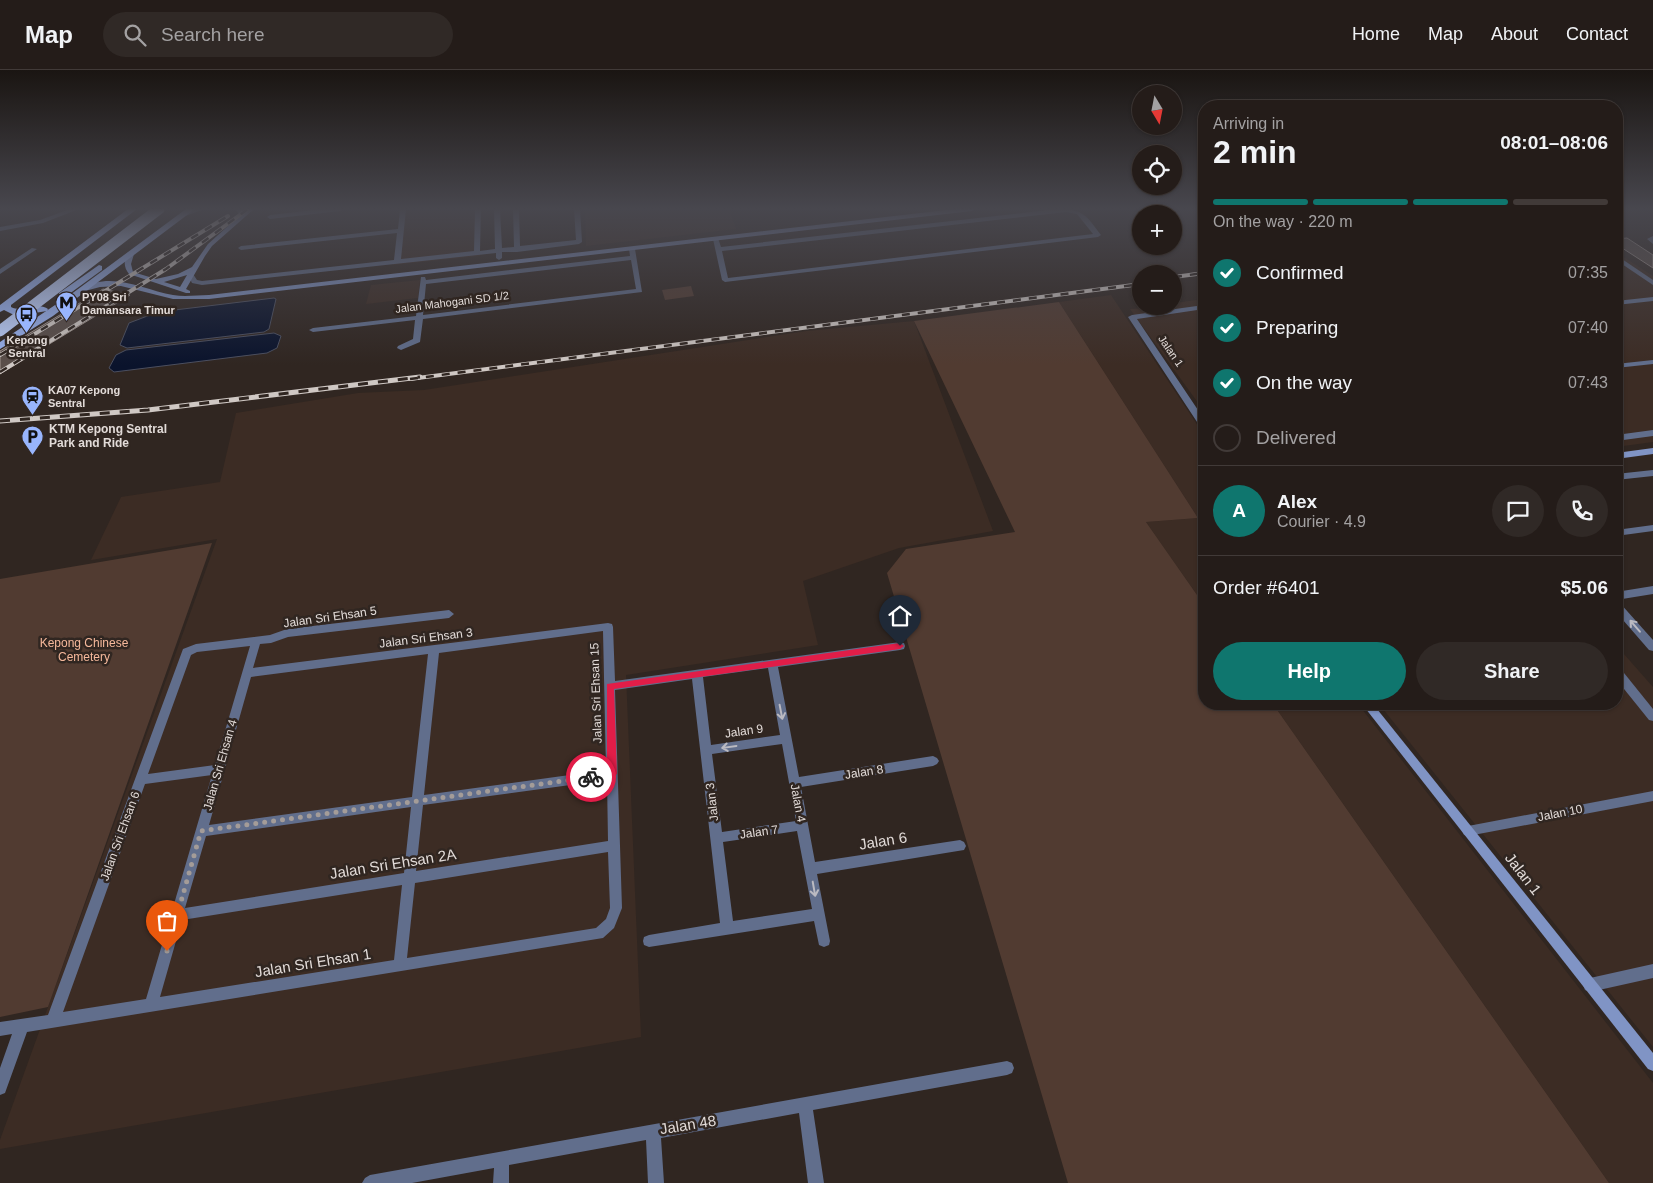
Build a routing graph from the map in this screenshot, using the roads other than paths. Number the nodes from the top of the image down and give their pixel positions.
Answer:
1 (16, 261) edge
2 (64, 261) edge
3 (79, 261) edge
4 (91, 261) edge
5 (112, 261) edge
6 (122, 261) edge
7 (128, 261) edge
8 (200, 261) edge
9 (415, 261) edge
10 (499, 261) edge
11 (533, 261) edge
12 (608, 261) edge
13 (635, 261) edge
14 (721, 261) edge
15 (887, 261) edge
16 (396, 263) joint
17 (1623, 263) edge
18 (499, 265) junction
19 (196, 267) junction
20 (0, 272) edge
21 (424, 273) junction
22 (191, 276) junction
23 (153, 282) junction
24 (423, 282) junction
25 (1653, 283) edge
26 (85, 289) junction
27 (182, 290) junction
28 (196, 297) junction
29 (1653, 299) edge
30 (1623, 302) edge
31 (3, 307) edge
32 (1198, 308) edge
33 (44, 309) junction
34 (420, 317) junction
35 (0, 321) edge
36 (313, 330) dead end
37 (0, 331) edge
38 (0, 341) edge
39 (0, 346) edge
40 (400, 348) dead end
41 (1653, 362) edge
42 (1623, 365) edge
43 (1198, 417) edge
44 (1653, 433) edge
45 (1623, 437) edge
46 (1653, 451) edge
47 (1623, 455) edge
48 (1653, 473) edge
49 (1623, 476) edge
50 (1653, 528) edge
51 (1623, 532) edge
52 (1653, 590) edge
53 (1623, 595) edge
54 (1623, 613) edge
55 (449, 614) dead end
56 (608, 627) joint
57 (256, 641) junction
58 (900, 646) dead end
59 (1653, 647) edge
60 (434, 649) junction
61 (187, 652) joint
62 (772, 664) junction
63 (247, 673) junction
64 (697, 675) junction
65 (1623, 681) edge
66 (610, 689) junction
67 (1372, 710) edge
68 (1653, 718) edge
69 (786, 739) junction
70 (706, 750) junction
71 (933, 761) dead end
72 (219, 769) junction
73 (612, 774) junction
74 (140, 780) junction
75 (794, 783) junction
76 (1653, 796) edge
77 (418, 801) junction
78 (802, 826) junction
79 (1468, 830) junction
80 (201, 831) junction
81 (716, 838) junction
82 (614, 846) junction
83 (960, 846) dead end
84 (810, 869) junction
85 (410, 878) junction
86 (616, 908) joint
87 (819, 914) junction
88 (177, 915) junction
89 (727, 928) junction
90 (649, 941) dead end
91 (824, 941) dead end
92 (400, 965) junction
93 (1653, 971) edge
94 (1590, 985) junction
95 (151, 1005) junction
96 (53, 1020) junction
97 (22, 1025) junction
98 (0, 1029) edge
99 (1653, 1064) edge
100 (1007, 1068) dead end
101 (0, 1088) edge
102 (805, 1106) junction
103 (653, 1131) junction
104 (502, 1158) junction
105 (370, 1183) edge
106 (501, 1183) edge
107 (656, 1183) edge
108 (816, 1183) edge

1 - 20 street
2 - 31 main road
3 - 35 highway
4 - 37 highway, bridge
5 - 33 main road
6 - 26 main road
7 - 23 street
8 - 19 street
9 - 16 street
10 - 18 street
11 - 18 street
12 - 24 street
13 - 34 street, Jalan Mahogani SD 1/2
14 - 15 street
16 - 22 street
17 - 25 street
18 - 21 street
19 - 22 street
19 - 23 street
21 - 24 street
21 - 28 street
22 - 27 street
23 - 27 street
24 - 34 street
26 - 28 street
26 - 39 main road
27 - 28 street
29 - 30 street
31 - 33 main road
32 - 43 street, Jalan 1
33 - 38 main road
34 - 36 street, Jalan Mahogani SD 1/2
34 - 40 street
41 - 42 street
44 - 45 street
46 - 47 street
48 - 49 street
50 - 51 street
52 - 53 street
59 -> 54 street
55 - 57 street, Jalan Sri Ehsan 5
56 - 60 street, Jalan Sri Ehsan 3
56 - 66 street, Jalan Sri Ehsan 15
57 - 61 street, Jalan Sri Ehsan 5
57 - 63 street, Jalan Sri Ehsan 4
58 - 62 street
60 - 63 street, Jalan Sri Ehsan 3
60 - 77 street
61 - 74 street, Jalan Sri Ehsan 6
62 - 64 street
62 -> 69 street, Jalan 4
63 - 72 street, Jalan Sri Ehsan 4
64 - 66 street
64 - 70 street, Jalan 3
65 - 68 street
66 - 73 street, Jalan Sri Ehsan 15
67 - 79 street, Jalan 1
69 -> 70 street, Jalan 9
69 - 75 street, Jalan 4
70 - 81 street, Jalan 3
71 - 75 street, Jalan 8
72 - 74 street
72 - 80 street, Jalan Sri Ehsan 4
73 - 77 street
73 - 82 street, Jalan Sri Ehsan 15
74 - 96 street, Jalan Sri Ehsan 6
75 - 78 street, Jalan 4
76 - 79 street, Jalan 10
77 - 80 street
77 - 85 street
78 - 81 street, Jalan 7
78 - 84 street, Jalan 4
79 - 94 street, Jalan 1
80 - 88 street, Jalan Sri Ehsan 4
81 - 89 street, Jalan 3
82 - 85 street, Jalan Sri Ehsan 2A
82 - 86 street, Jalan Sri Ehsan 15
83 - 84 street, Jalan 6
84 -> 87 street, Jalan 4
85 - 88 street, Jalan Sri Ehsan 2A
85 - 92 street
86 - 92 street, Jalan Sri Ehsan 1
87 - 89 street
87 - 91 street, Jalan 4
88 - 95 street, Jalan Sri Ehsan 4
89 - 90 street
92 - 95 street, Jalan Sri Ehsan 1
93 - 94 street
94 - 99 street, Jalan 1
95 - 96 street, Jalan Sri Ehsan 1
96 - 97 street, Jalan Sri Ehsan 1
97 - 98 street, Jalan Sri Ehsan 1
97 - 101 street
100 - 102 street, Jalan 48
102 - 103 street, Jalan 48
102 - 108 street
103 - 104 street, Jalan 48
103 - 107 street
104 - 105 street, Jalan 48
104 - 106 street

